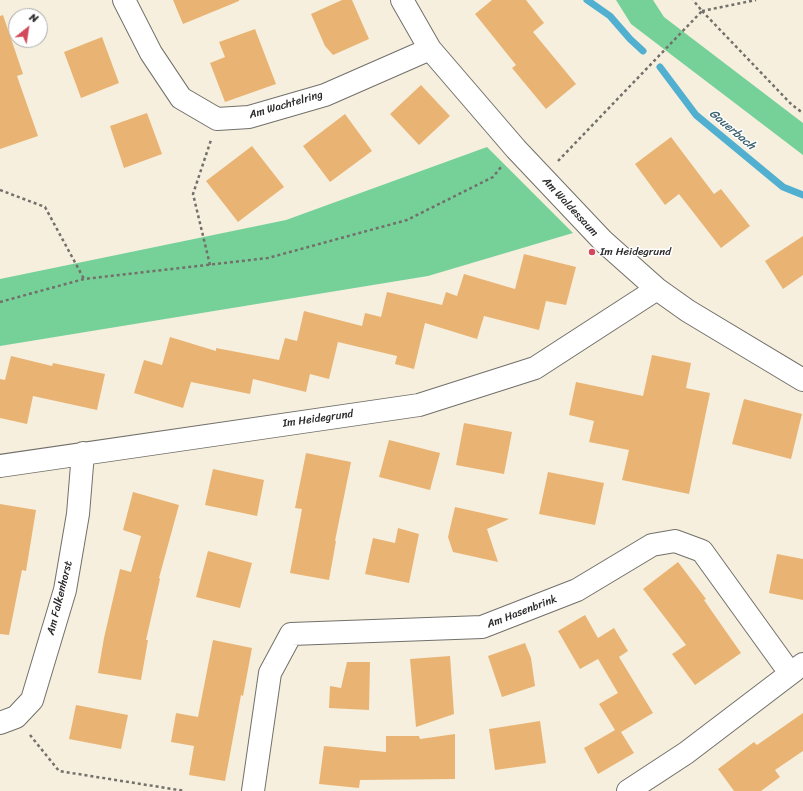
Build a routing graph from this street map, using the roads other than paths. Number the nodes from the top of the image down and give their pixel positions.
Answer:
1 (124, 0) edge
2 (402, 0) edge
3 (430, 49) junction
4 (657, 289) junction
5 (803, 380) edge
6 (84, 453) junction
7 (0, 466) edge
8 (797, 668) edge
9 (8, 720) edge
10 (253, 791) edge
11 (628, 791) edge

1 - 3 street, Am Wachtelring
2 - 3 street, Am Waldessaum
3 - 4 street, Am Waldessaum
4 - 5 street, Am Waldessaum
4 - 6 street, Im Heidegrund
6 - 7 street, Im Heidegrund
6 - 9 street, Am Falkenhorst
8 - 10 street, Am Hasenbrink
8 - 11 street, Am Hasenbrink

